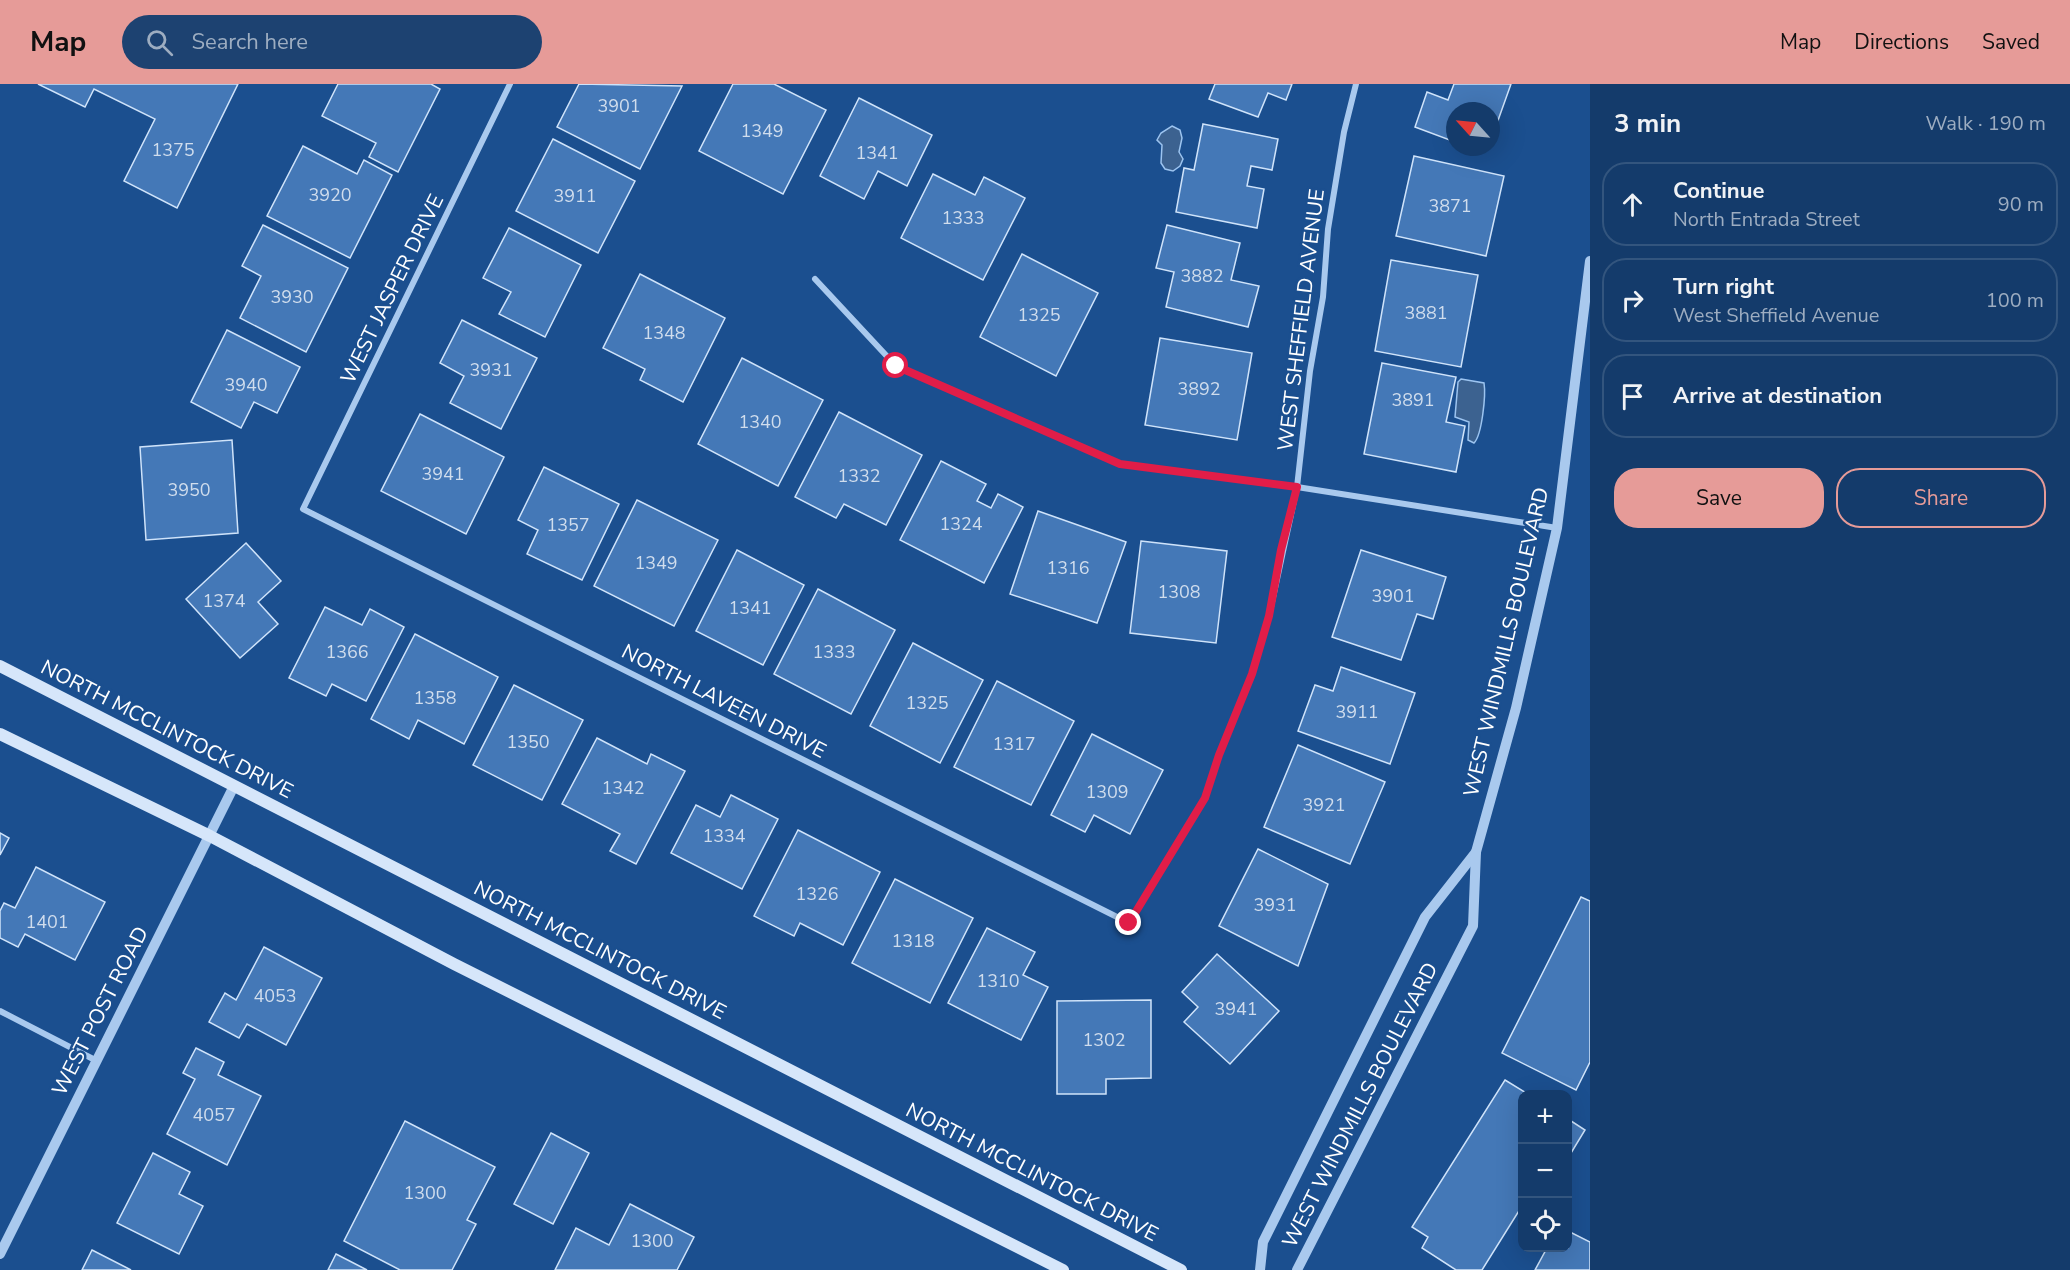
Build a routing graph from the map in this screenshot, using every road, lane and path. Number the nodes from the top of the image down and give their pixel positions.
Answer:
1 (510, 84) edge
2 (1356, 84) edge
3 (1590, 261) edge
4 (815, 279) dead end
5 (1297, 487) junction
6 (303, 509) joint
7 (1557, 528) junction
8 (0, 666) edge
9 (0, 734) edge
10 (234, 786) junction
11 (210, 837) junction
12 (1476, 852) junction
13 (1129, 923) joint
14 (0, 1011) edge
15 (98, 1061) junction
16 (0, 1254) edge
17 (1063, 1270) edge
18 (1181, 1270) edge
19 (1260, 1270) edge
20 (1297, 1270) edge

1 - 6 street, WEST JASPER DRIVE
2 - 5 street, WEST SHEFFIELD AVENUE
3 - 7 street, WEST WINDMILLS BOULEVARD
4 - 5 street
5 - 7 street
5 - 13 street, WEST SHEFFIELD AVENUE
6 - 13 street, NORTH LAVEEN DRIVE
7 - 12 street, WEST WINDMILLS BOULEVARD
8 - 10 main road, NORTH MCCLINTOCK DRIVE
9 - 11 main road
10 - 11 street, WEST POST ROAD
10 - 18 main road, NORTH MCCLINTOCK DRIVE
11 - 15 street, WEST POST ROAD
11 - 17 main road
12 - 19 street, WEST WINDMILLS BOULEVARD
12 - 20 street, WEST WINDMILLS BOULEVARD
14 - 15 street
15 - 16 street, WEST POST ROAD

